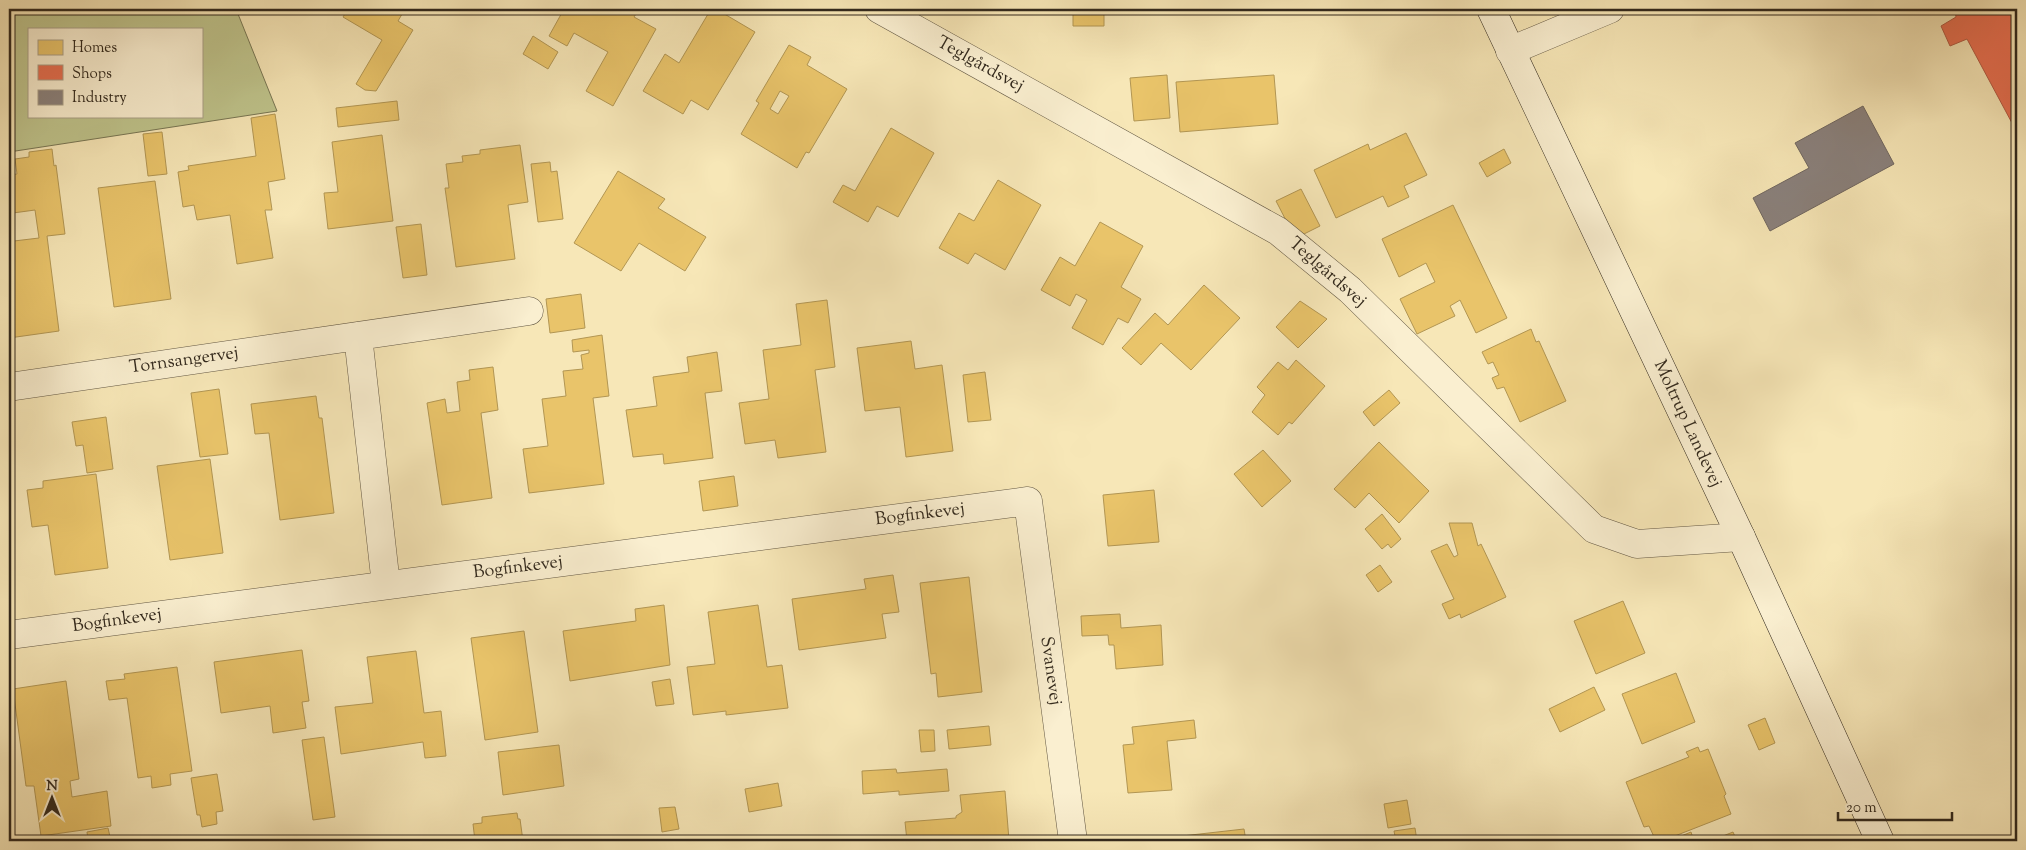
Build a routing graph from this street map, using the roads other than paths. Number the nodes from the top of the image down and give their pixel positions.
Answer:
1 (879, 9) edge
2 (1491, 9) edge
3 (1610, 9) edge
4 (1510, 51) junction
5 (529, 311) dead end
6 (358, 336) junction
7 (9, 387) edge
8 (1028, 501) joint
9 (1741, 538) junction
10 (386, 585) junction
11 (9, 635) edge
12 (1073, 841) edge
13 (1880, 841) edge

1 - 9 street, Teglgårdsvej
2 - 4 street, Moltrup Landevej
3 - 4 street
4 - 9 street, Moltrup Landevej
5 - 6 street, Tornsangervej
6 - 7 street, Tornsangervej
6 - 10 street
8 - 10 street, Bogfinkevej
8 - 12 street, Svanevej
9 - 13 street, Moltrup Landevej
10 - 11 street, Bogfinkevej

